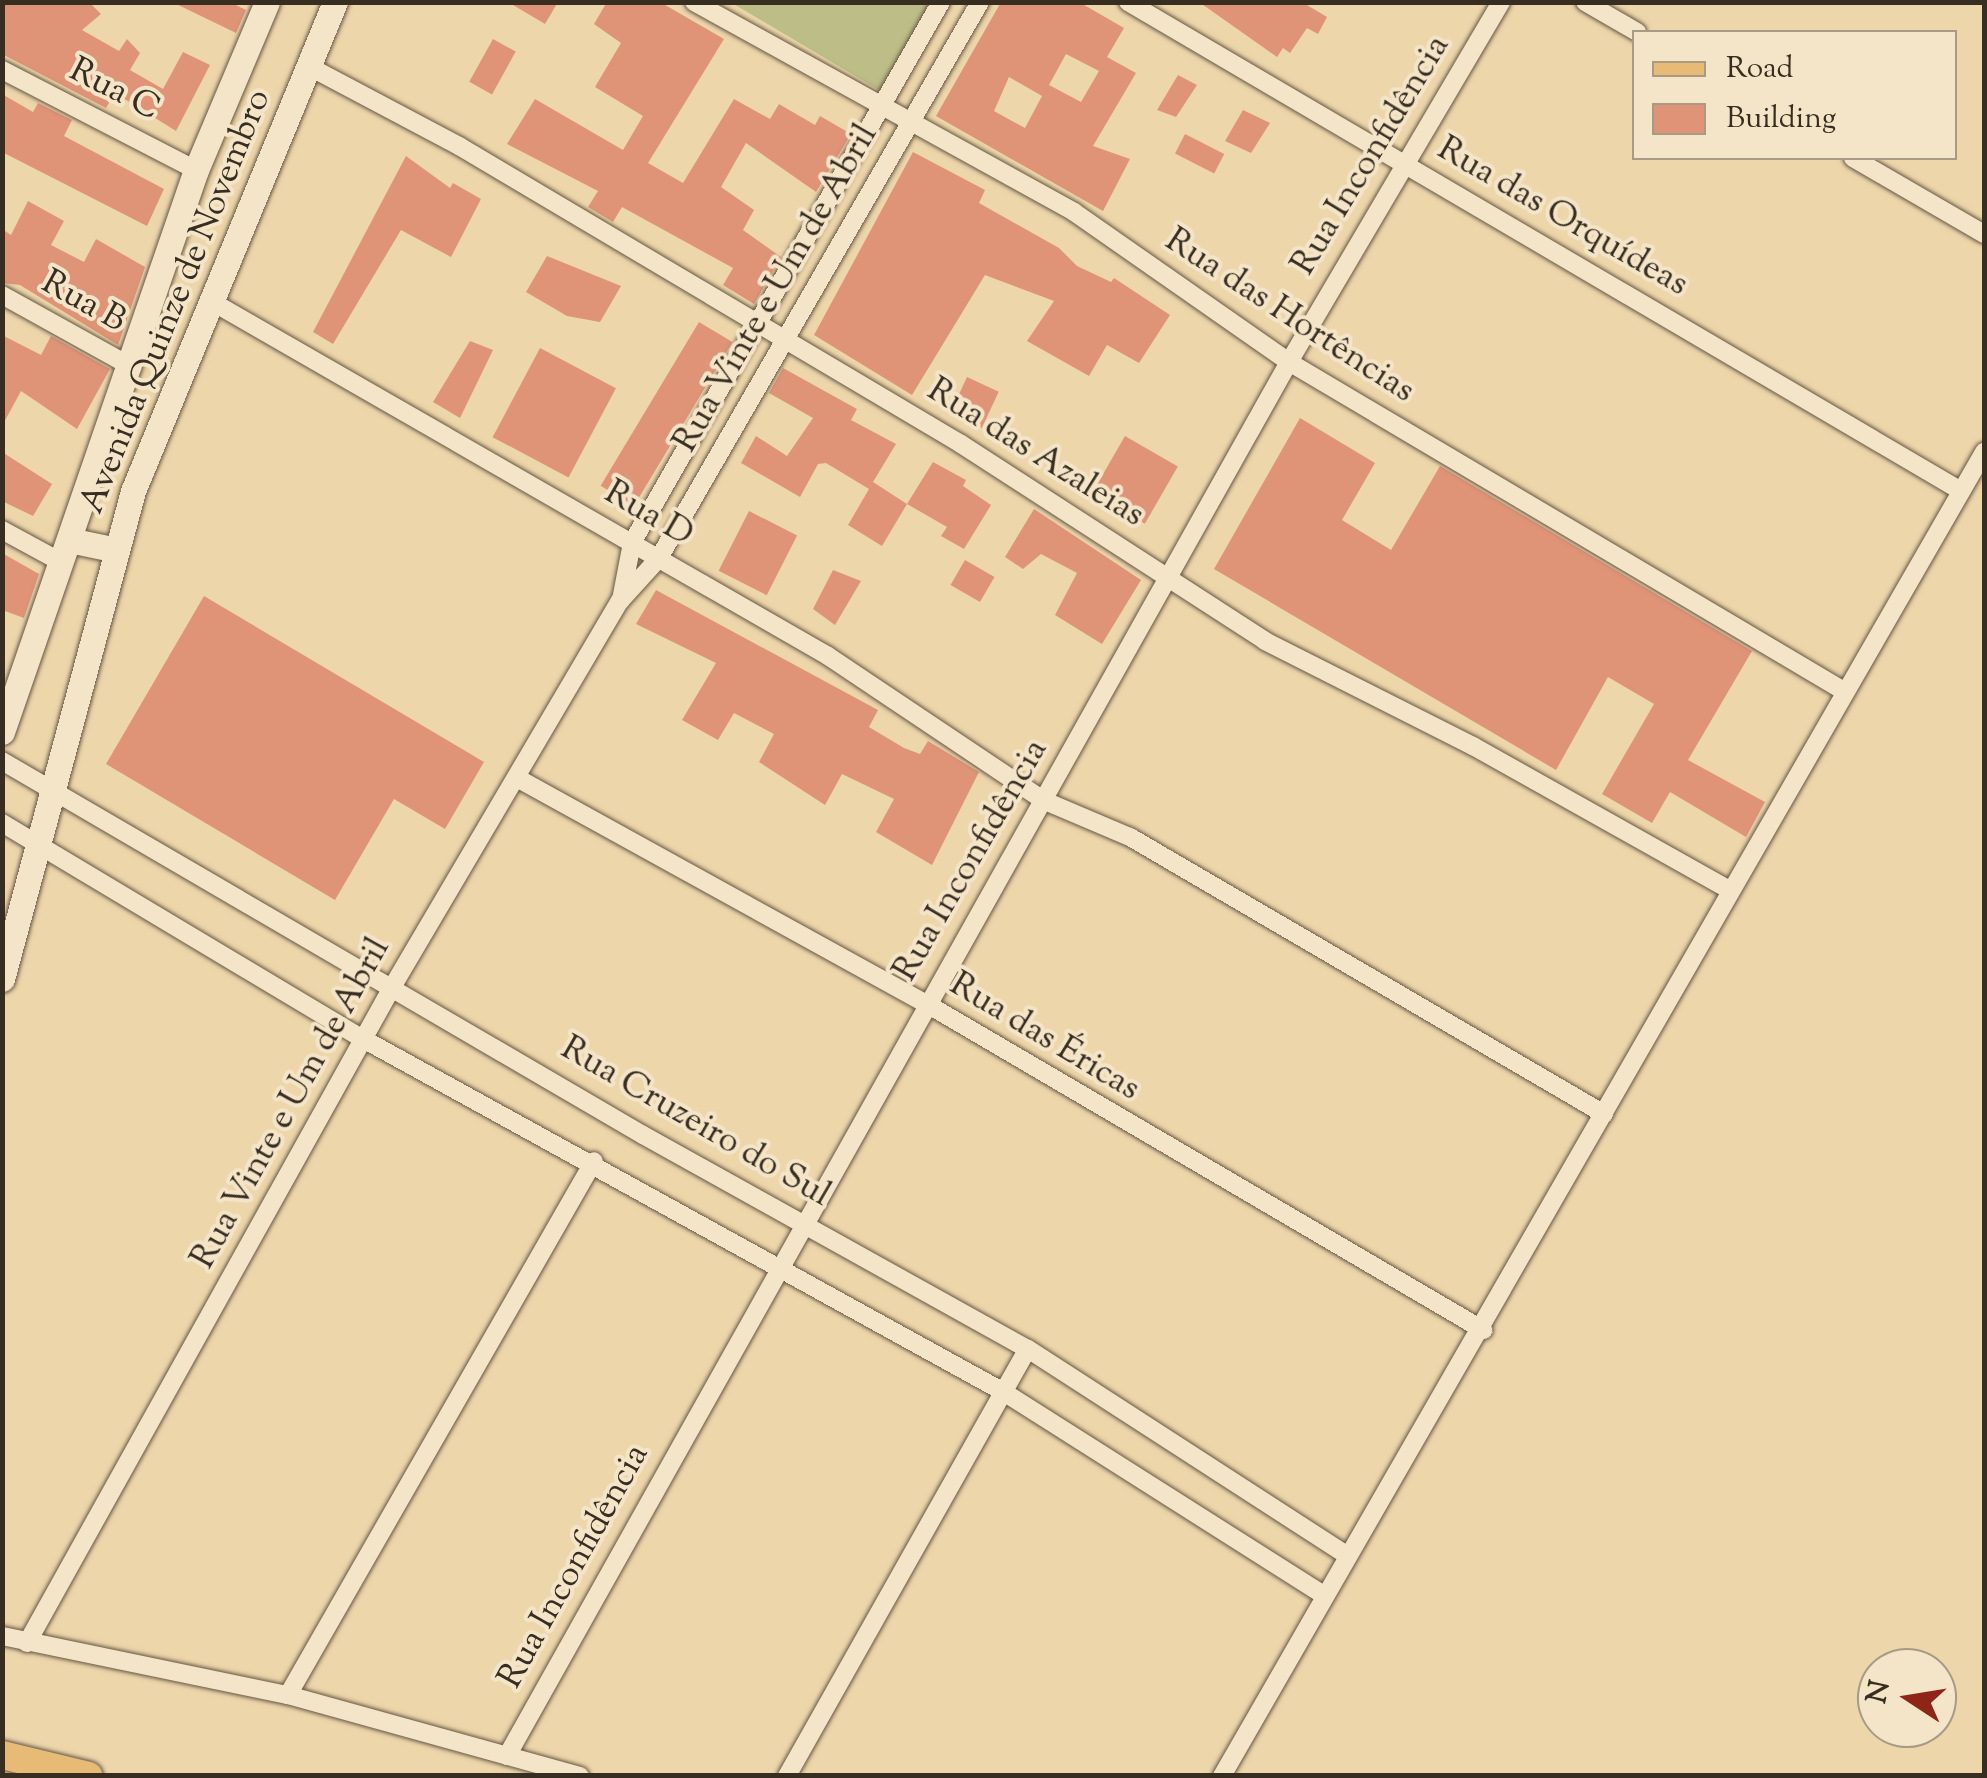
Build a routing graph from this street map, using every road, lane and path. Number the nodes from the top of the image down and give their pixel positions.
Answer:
1 (267, 2) edge
2 (335, 2) edge
3 (694, 2) edge
4 (941, 2) edge
5 (980, 2) edge
6 (1128, 2) edge
7 (1501, 2) edge
8 (1586, 2) edge
9 (1634, 30) edge
10 (308, 66) junction
11 (2, 70) edge
12 (878, 108) junction
13 (910, 124) junction
14 (1856, 160) edge
15 (1404, 162) junction
16 (196, 170) junction
17 (1984, 234) edge
18 (2, 295) edge
19 (210, 300) junction
20 (762, 324) junction
21 (785, 338) junction
22 (1289, 362) junction
23 (132, 367) junction
24 (1984, 452) edge
25 (1961, 491) junction
26 (2, 530) edge
27 (632, 542) junction
28 (117, 550) junction
29 (65, 551) junction
30 (659, 558) junction
31 (1168, 578) junction
32 (620, 601) junction
33 (1844, 692) junction
34 (2, 732) edge
35 (2, 761) edge
36 (516, 778) junction
37 (52, 791) junction
38 (1045, 800) junction
39 (2, 823) edge
40 (40, 848) junction
41 (1730, 890) junction
42 (2, 979) edge
43 (394, 984) junction
44 (927, 1004) junction
45 (365, 1040) junction
46 (1604, 1114) junction
47 (594, 1162) junction
48 (805, 1224) junction
49 (781, 1264) junction
50 (1482, 1330) junction
51 (1028, 1349) junction
52 (1002, 1392) junction
53 (1347, 1556) junction
54 (1324, 1595) junction
55 (2, 1636) edge
56 (27, 1642) junction
57 (288, 1695) junction
58 (2, 1755) edge
59 (506, 1756) junction
60 (89, 1776) edge
61 (580, 1776) edge
62 (788, 1776) edge
63 (1222, 1776) edge

1 - 16 main road, Avenida Quinze de Novembro
2 - 10 main road, Avenida Quinze de Novembro
3 - 12 street, Rua das Hortências
4 - 12 street, Rua Vinte e Um de Abril
5 - 13 street, Rua Vinte e Um de Abril
6 - 15 street, Rua das Orquídeas
7 - 15 street, Rua Inconfidência
8 - 9 street
10 - 19 main road, Avenida Quinze de Novembro
10 - 20 street, Rua das Azaleias
11 - 16 street, Rua C
12 - 13 street, Rua das Hortências
12 - 20 street, Rua Vinte e Um de Abril
13 - 21 street, Rua Vinte e Um de Abril
13 - 22 street, Rua das Hortências
14 - 17 street
15 - 22 street, Rua Inconfidência
15 - 25 street, Rua das Orquídeas
16 - 23 main road, Avenida Quinze de Novembro
18 - 23 street, Rua B
19 - 27 street, Rua D
19 - 28 main road, Avenida Quinze de Novembro
20 - 21 street, Rua das Azaleias
20 - 27 street, Rua Vinte e Um de Abril
21 - 30 street, Rua Vinte e Um de Abril
21 - 31 street, Rua das Azaleias
22 - 31 street, Rua Inconfidência
22 - 33 street, Rua das Hortências
23 - 29 main road, Avenida Quinze de Novembro
24 - 25 street
25 - 33 street
26 - 29 street
27 - 30 street, Rua D
27 - 32 street, Rua Vinte e Um de Abril
28 - 29 main road
28 - 37 main road, Avenida Quinze de Novembro
29 - 34 main road, Avenida Quinze de Novembro
30 - 32 street, Rua Vinte e Um de Abril
30 - 38 street, Rua D
31 - 38 street, Rua Inconfidência
31 - 41 street, Rua das Azaleias
32 - 36 street, Rua Vinte e Um de Abril
33 - 41 street
35 - 37 street, Rua Cruzeiro do Sul
36 - 43 street, Rua Vinte e Um de Abril
36 - 44 street, Rua das Éricas
37 - 40 main road, Avenida Quinze de Novembro
37 - 43 street, Rua Cruzeiro do Sul
38 - 44 street, Rua Inconfidência
38 - 46 street, Rua D
39 - 40 street
40 - 42 main road, Avenida Quinze de Novembro
40 - 45 street
41 - 46 street
43 - 45 street, Rua Vinte e Um de Abril
43 - 48 street, Rua Cruzeiro do Sul
44 - 48 street, Rua Inconfidência
44 - 50 street, Rua das Éricas
45 - 47 street
45 - 56 street, Rua Vinte e Um de Abril
46 - 50 street
47 - 49 street
47 - 57 street
48 - 49 street, Rua Inconfidência
48 - 51 street, Rua Cruzeiro do Sul
49 - 52 street
49 - 59 street, Rua Inconfidência
50 - 53 street
51 - 52 street
51 - 53 street, Rua Cruzeiro do Sul
52 - 54 street
52 - 62 street
53 - 54 street
54 - 63 street
55 - 56 street
56 - 57 street
57 - 59 street
58 - 60 main road
59 - 61 street

